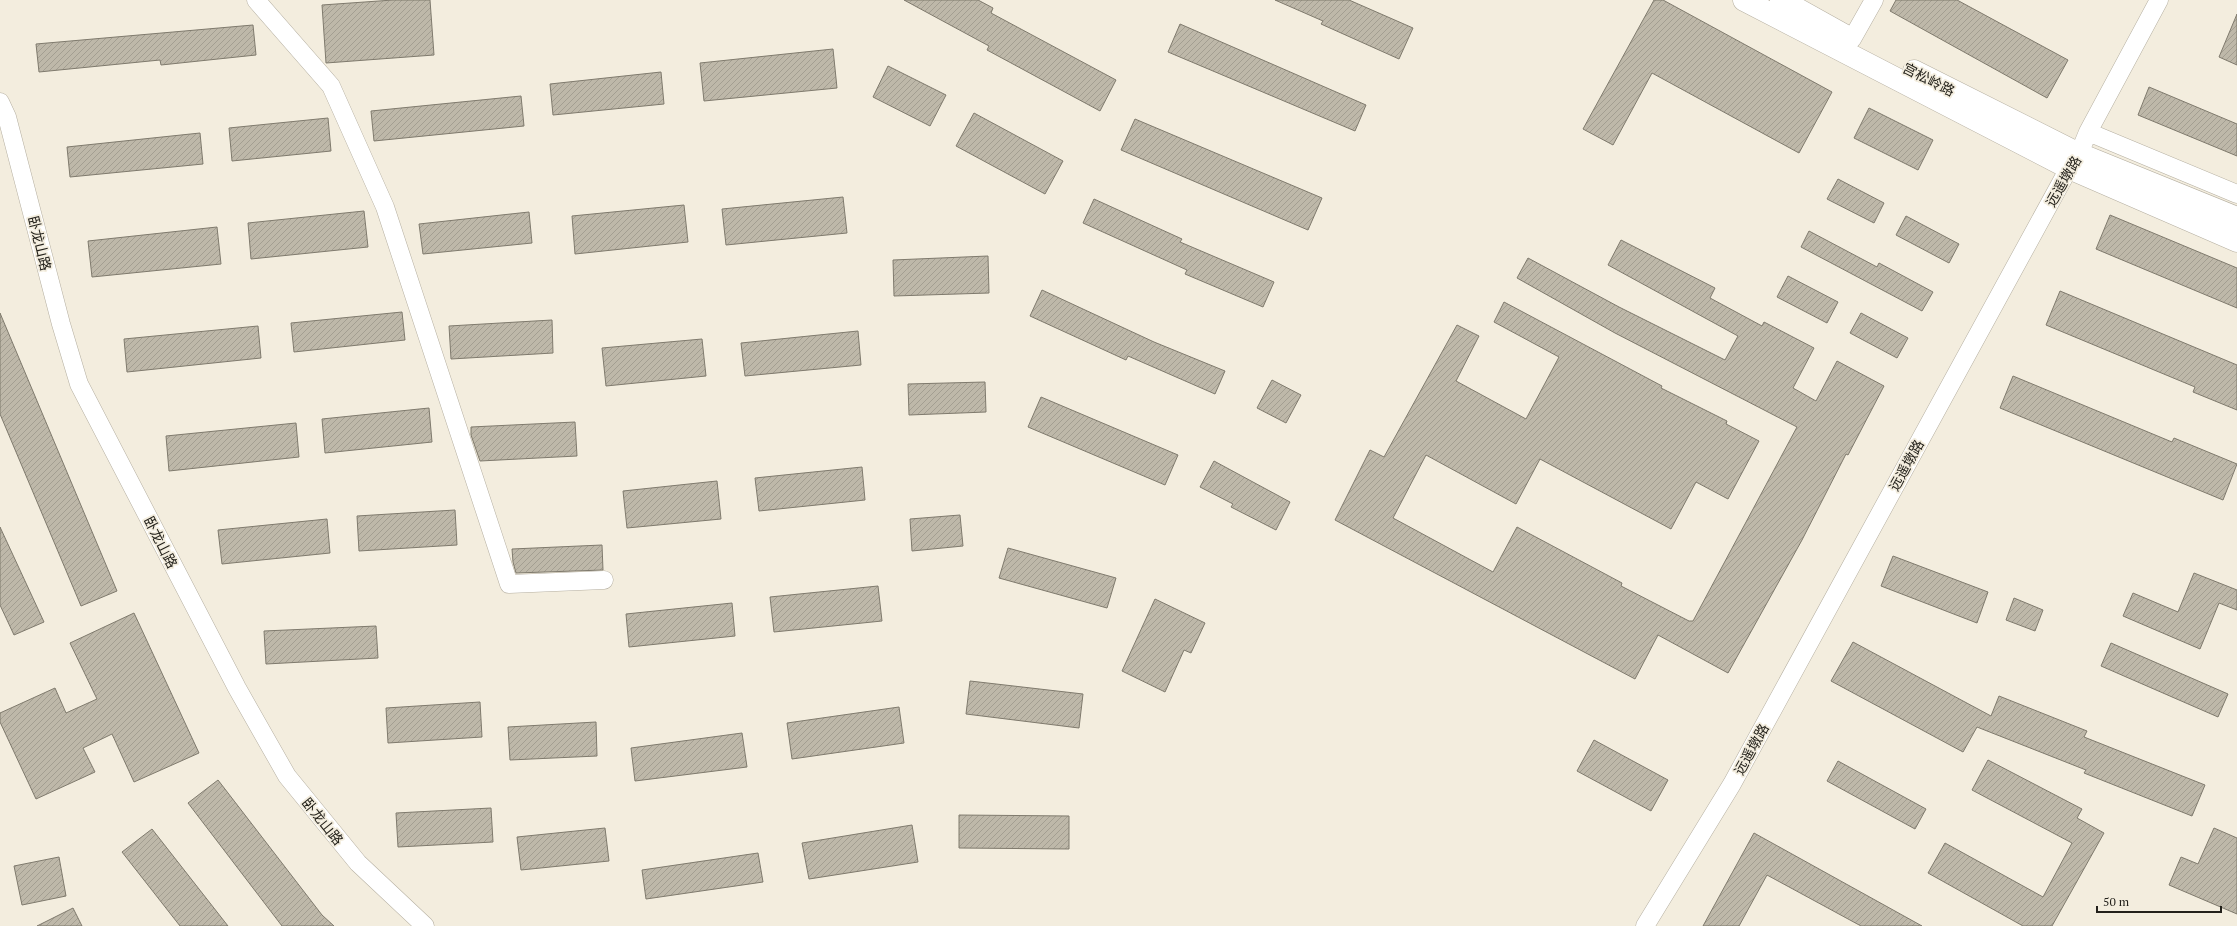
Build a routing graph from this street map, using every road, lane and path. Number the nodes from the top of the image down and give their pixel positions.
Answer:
1 (256, 0) edge
2 (1744, 0) edge
3 (1781, 0) edge
4 (1874, 0) edge
5 (2159, 0) edge
6 (1852, 40) junction
7 (0, 102) edge
8 (2088, 132) junction
9 (2074, 161) junction
10 (2237, 194) edge
11 (2237, 218) edge
12 (2237, 241) edge
13 (604, 580) dead end
14 (425, 926) edge
15 (1645, 926) edge

1 - 13 street
2 - 9 main road
3 - 6 main road, 宫松岭路
4 - 6 street
5 - 8 street, 远遥墩路
6 - 9 main road, 宫松岭路
7 - 14 street, 卧龙山路
8 - 9 street, 远遥墩路
8 - 10 street
9 - 11 main road
9 - 12 main road
9 - 15 street, 远遥墩路

